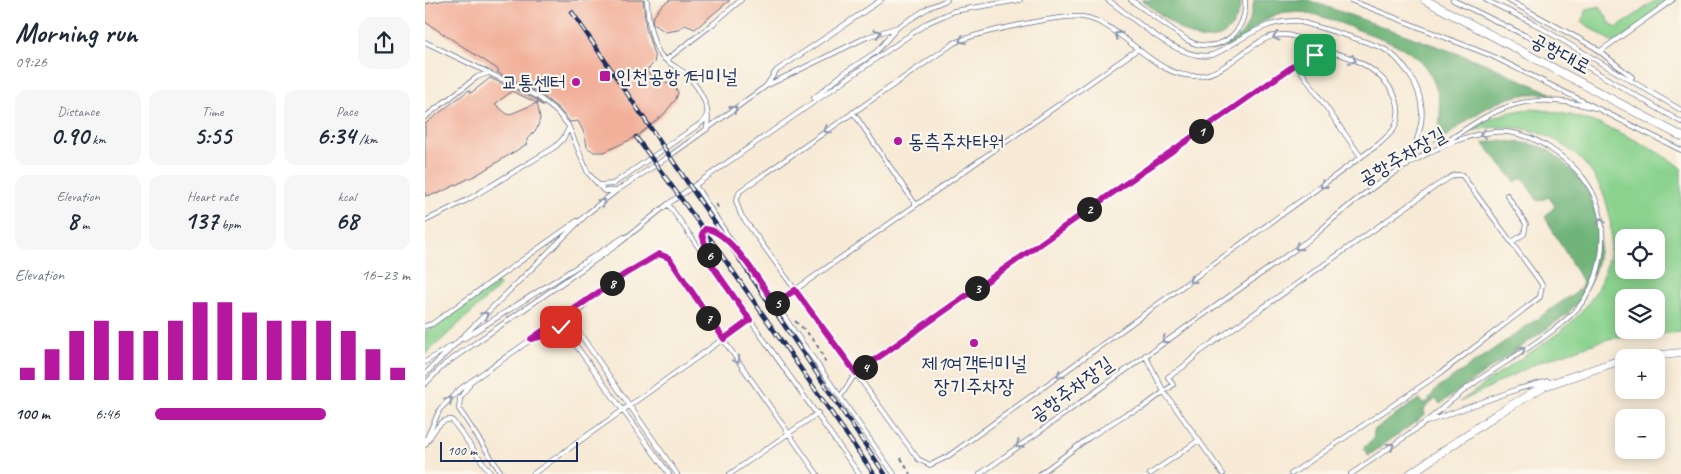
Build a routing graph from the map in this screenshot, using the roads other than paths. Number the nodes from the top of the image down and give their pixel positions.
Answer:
1 (647, 0) edge
2 (741, 0) edge
3 (881, 0) edge
4 (935, 0) edge
5 (947, 0) edge
6 (1020, 0) edge
7 (1108, 0) edge
8 (1131, 0) edge
9 (1245, 0) edge
10 (1349, 0) edge
11 (1425, 0) edge
12 (1453, 0) edge
13 (1486, 0) edge
14 (1508, 0) edge
15 (1672, 0) edge
16 (930, 7) junction
17 (898, 27) junction
18 (425, 42) edge
19 (1137, 49) junction
20 (1599, 52) junction
21 (1306, 57) junction
22 (666, 60) junction
23 (1296, 64) junction
24 (489, 73) junction
25 (766, 86) junction
26 (1644, 86) junction
27 (1681, 110) edge
28 (853, 112) junction
29 (707, 114) junction
30 (795, 114) junction
31 (1613, 115) junction
32 (425, 117) edge
33 (1681, 122) edge
34 (569, 128) junction
35 (706, 130) junction
36 (1681, 136) edge
37 (1441, 146) junction
38 (1681, 150) edge
39 (1361, 157) junction
40 (1407, 166) junction
41 (596, 184) junction
42 (695, 185) junction
43 (616, 191) junction
44 (1507, 195) dead end
45 (668, 204) junction
46 (916, 205) junction
47 (588, 213) junction
48 (425, 221) edge
49 (629, 234) junction
50 (1512, 242) junction
51 (736, 248) junction
52 (711, 264) junction
53 (795, 290) junction
54 (591, 298) junction
55 (775, 304) junction
56 (750, 320) junction
57 (425, 326) edge
58 (531, 339) junction
59 (724, 339) junction
60 (455, 344) junction
61 (1681, 353) edge
62 (1145, 355) junction
63 (1665, 355) edge
64 (425, 362) edge
65 (1615, 362) edge
66 (434, 366) junction
67 (856, 373) junction
68 (425, 374) edge
69 (1569, 376) junction
70 (425, 378) edge
71 (472, 380) junction
72 (425, 384) edge
73 (1164, 392) junction
74 (840, 397) junction
75 (629, 406) junction
76 (623, 410) junction
77 (818, 413) junction
78 (1423, 424) junction
79 (789, 433) junction
80 (1199, 440) junction
81 (425, 443) edge
82 (491, 474) edge
83 (502, 474) edge
84 (533, 474) edge
85 (669, 474) edge
86 (677, 474) edge
87 (730, 474) edge
88 (817, 474) edge
89 (859, 474) edge
90 (894, 474) edge
91 (979, 474) edge
92 (1040, 474) edge
93 (1150, 474) edge
94 (1223, 474) edge
95 (1291, 474) edge
96 (1351, 474) edge
97 (1410, 474) edge

1 - 22 lane
2 - 22 lane
3 - 25 lane
4 - 16 lane
5 - 16 lane
6 - 30 lane
7 - 40 lane
8 - 9 lane
10 - 31 lane
11 - 36 street, 공항대로
12 - 33 lane
13 - 26 lane
14 - 20 lane
15 - 20 lane
16 - 17 lane
25 -> 17 lane
17 - 30 lane
18 - 24 lane
21 -> 19 lane
19 -> 28 lane
19 - 46 lane
20 - 26 lane
21 - 23 lane
21 -> 39 lane
22 - 29 lane
23 - 39 lane
23 - 67 lane
24 - 32 lane
24 - 34 lane
35 -> 25 lane
26 - 27 lane
28 - 46 lane
28 -> 53 lane
29 - 35 lane
29 - 41 lane
30 - 42 lane
31 - 37 lane
31 - 38 lane
34 - 41 lane
34 - 48 lane
35 - 43 lane
37 - 40 lane, 공항주차장길
78 -> 37 lane, 공항주차장길
39 -> 67 lane
40 -> 62 lane, 공항주차장길
41 - 43 lane
42 - 45 lane
42 - 51 lane
47 -> 43 lane
44 - 50 lane
45 - 49 lane
45 - 52 lane
46 - 53 lane
47 - 57 lane
60 -> 47 lane
49 - 60 lane
49 - 72 lane
50 - 73 lane
50 - 95 lane
51 - 52 lane
51 - 55 lane
52 - 56 lane
53 - 55 lane
53 - 67 lane
54 - 58 lane
54 - 59 lane
54 - 75 lane
55 - 74 lane
56 - 59 lane
56 - 77 lane
58 - 71 lane
58 - 76 lane
59 - 75 lane
59 -> 79 lane
60 - 64 lane
60 - 66 lane
61 - 63 street
62 - 73 lane
62 -> 91 lane, 공항주차장길
65 - 69 street
66 - 68 lane
66 - 70 lane
67 - 74 lane
69 - 78 lane
69 - 97 street
81 -> 71 lane
71 - 83 lane
73 - 80 lane
73 - 92 lane
74 - 90 lane
75 - 76 lane
75 - 86 lane
76 - 84 lane
76 - 85 lane
77 - 79 lane
77 - 89 lane
96 -> 78 lane, 공항주차장길
79 - 87 lane
79 - 88 lane
80 - 93 lane
80 - 94 lane
81 - 82 lane

